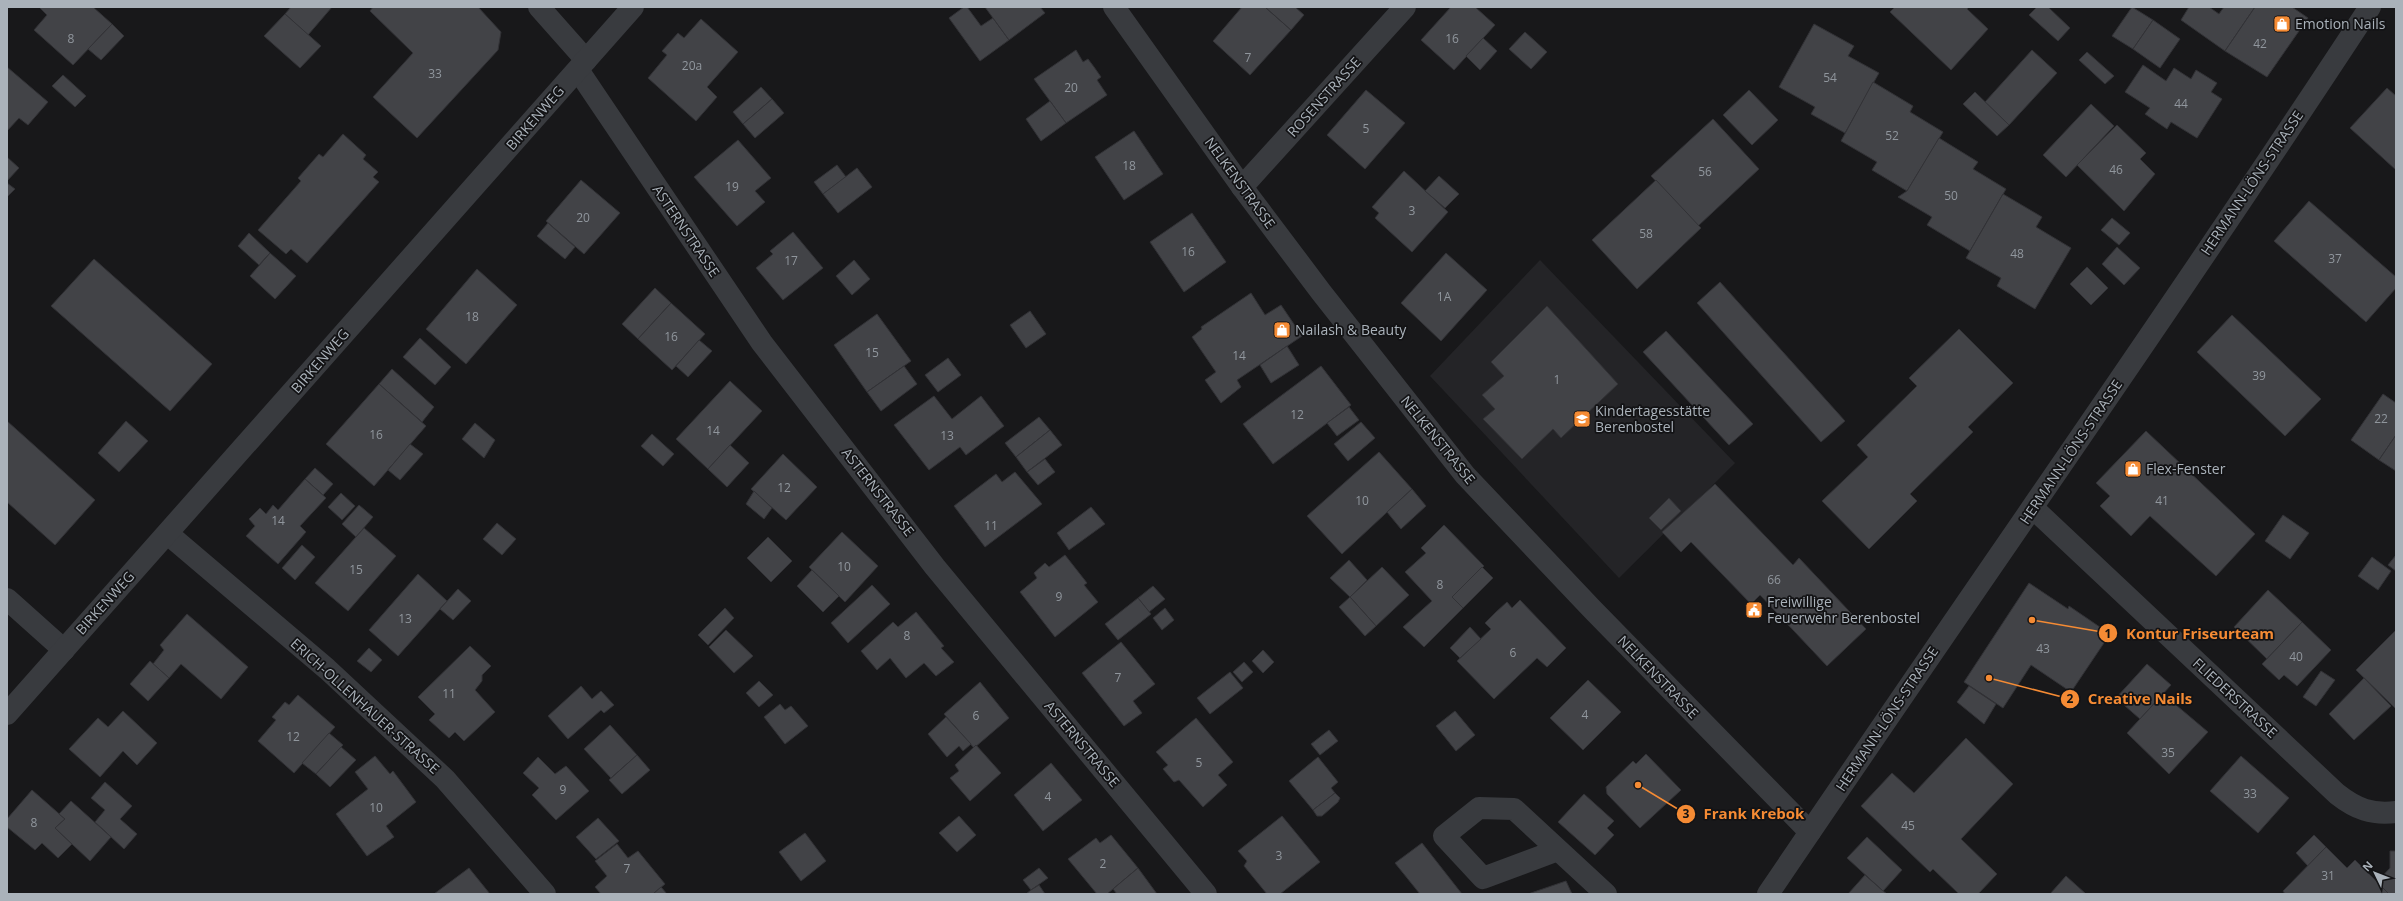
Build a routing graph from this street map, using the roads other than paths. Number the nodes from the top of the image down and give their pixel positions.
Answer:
1 (539, 7) edge
2 (633, 7) edge
3 (1114, 7) edge
4 (1405, 7) edge
5 (2370, 7) edge
6 (582, 65) junction
7 (1242, 187) junction
8 (2033, 508) junction
9 (168, 534) junction
10 (7, 599) edge
11 (64, 650) junction
12 (7, 714) edge
13 (2396, 812) edge
14 (1810, 832) junction
15 (1558, 850) junction
16 (545, 894) edge
17 (1206, 894) edge
18 (1606, 894) edge
19 (1768, 894) edge

1 - 6 street, ASTERNSTRASSE
2 - 6 street, BIRKENWEG
3 - 7 street, NELKENSTRASSE
4 - 7 street, ROSENSTRASSE
5 - 8 street, HERMANN-LÖNS-STRASSE
6 - 9 street, BIRKENWEG
6 - 17 street, ASTERNSTRASSE
7 - 14 street, NELKENSTRASSE
8 - 13 street, FLIEDERSTRASSE
8 - 14 street, HERMANN-LÖNS-STRASSE
9 - 11 street, BIRKENWEG
9 - 16 street, ERICH-OLLENHAUER-STRASSE
10 - 11 street
11 - 12 street, BIRKENWEG
14 - 19 street, HERMANN-LÖNS-STRASSE
15 - 15 street
15 - 18 street

